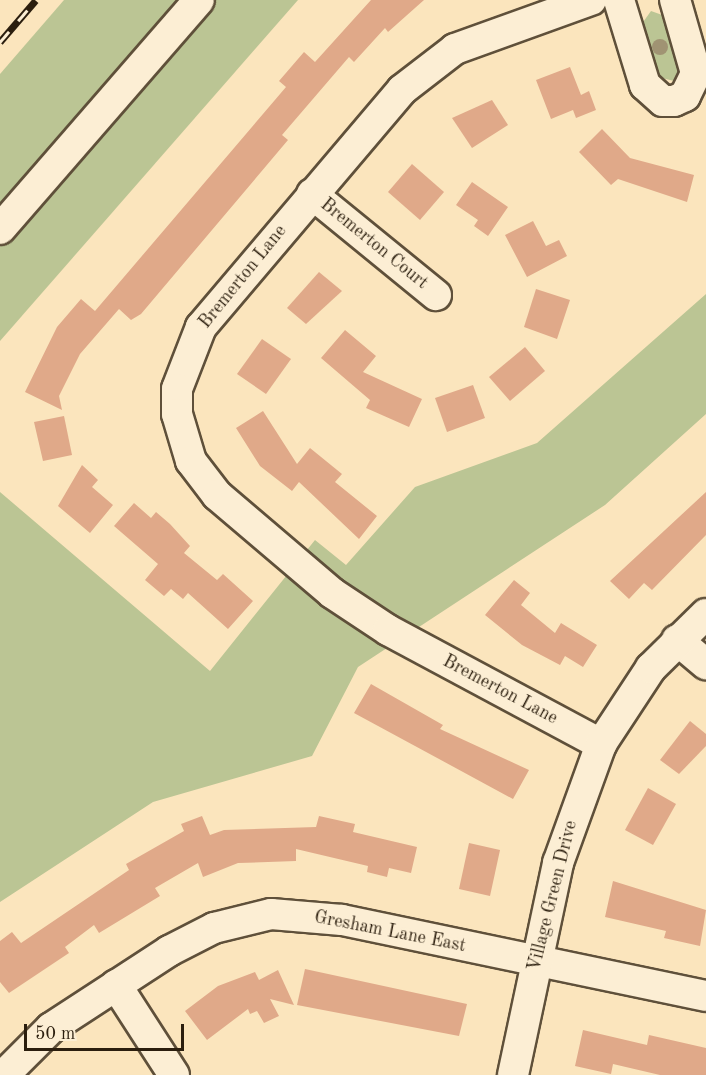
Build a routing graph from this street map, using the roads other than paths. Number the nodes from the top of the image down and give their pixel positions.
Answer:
1 (199, 0) edge
2 (591, 0) edge
3 (619, 0) edge
4 (675, 0) edge
5 (312, 194) junction
6 (0, 229) edge
7 (436, 295) dead end
8 (706, 614) edge
9 (677, 640) junction
10 (706, 664) edge
11 (601, 744) junction
12 (537, 961) junction
13 (116, 985) junction
14 (706, 996) edge
15 (4, 1075) edge
16 (174, 1075) edge
17 (513, 1075) edge

1 - 6 street
2 - 5 street, Bremerton Lane
3 - 4 street
5 - 7 street, Bremerton Court
5 - 11 street, Bremerton Lane
8 - 9 street, Village Green Drive
9 - 10 street
9 - 11 street, Village Green Drive
11 - 12 street, Village Green Drive
12 - 13 street, Gresham Lane East
12 - 14 street, Gresham Lane East
12 - 17 street, Village Green Drive
13 - 15 street, Gresham Lane East
13 - 16 street

